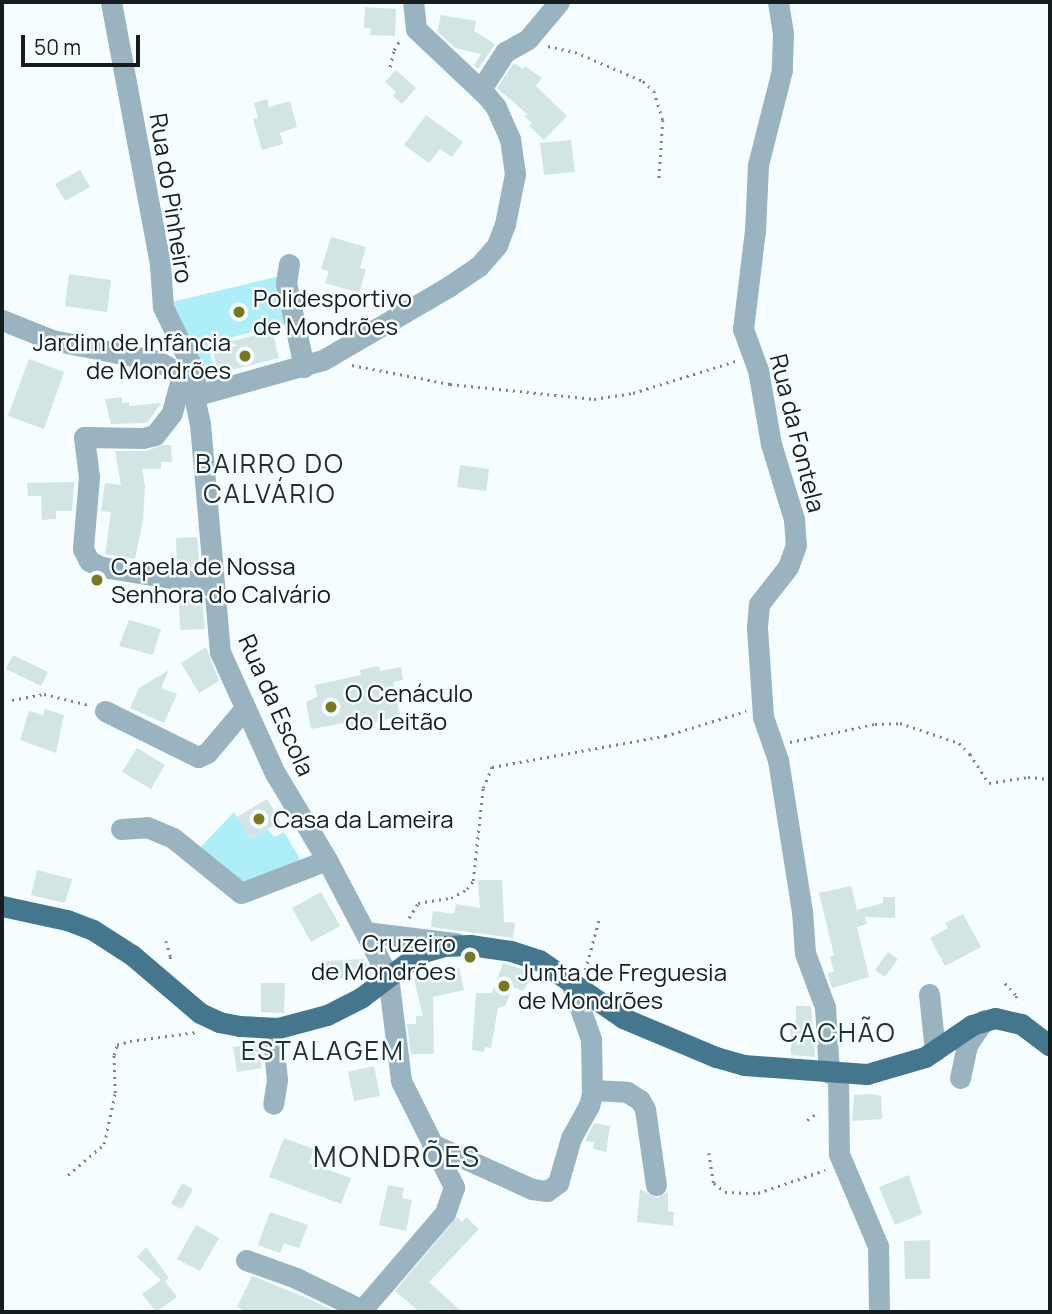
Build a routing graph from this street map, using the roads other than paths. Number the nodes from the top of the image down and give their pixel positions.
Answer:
1 (111, 2) edge
2 (414, 2) edge
3 (559, 2) edge
4 (778, 2) edge
5 (481, 89) junction
6 (289, 264) dead end
7 (2, 320) edge
8 (304, 367) junction
9 (181, 375) junction
10 (194, 396) junction
11 (214, 585) junction
12 (245, 708) junction
13 (105, 711) road end
14 (121, 830) dead end
15 (327, 860) junction
16 (2, 906) edge
17 (366, 932) junction
18 (479, 946) junction
19 (388, 976) junction
20 (574, 984) junction
21 (929, 994) dead end
22 (984, 1020) junction
23 (272, 1029) junction
24 (1050, 1045) edge
25 (935, 1051) junction
26 (833, 1074) junction
27 (960, 1078) dead end
28 (592, 1090) junction
29 (273, 1104) dead end
30 (432, 1143) junction
31 (656, 1185) dead end
32 (246, 1260) dead end
33 (360, 1311) edge
34 (878, 1312) edge

1 - 10 street, Rua do Pinheiro
2 - 5 street
3 - 5 street
4 - 26 street, Rua da Fontela
5 - 8 street
6 - 8 street
7 - 9 street
8 - 10 street
9 - 10 street
9 - 11 street
10 - 11 street, Rua da Escola
11 - 12 street, Rua da Escola
12 - 13 street
12 - 15 street, Rua da Escola
14 - 15 street
15 - 17 street, Rua da Escola
16 - 23 main road
17 - 18 street
17 - 19 street, Rua da Escola
18 - 19 main road
18 - 20 main road
19 - 23 main road
19 - 30 street
20 - 26 main road
20 - 28 street
21 - 25 street
22 - 24 main road
22 - 25 main road
22 - 27 street
23 - 29 street
25 - 26 main road
26 - 34 street, Rua da Fontela
28 - 30 street
28 - 31 street
30 - 33 street
32 - 33 street

